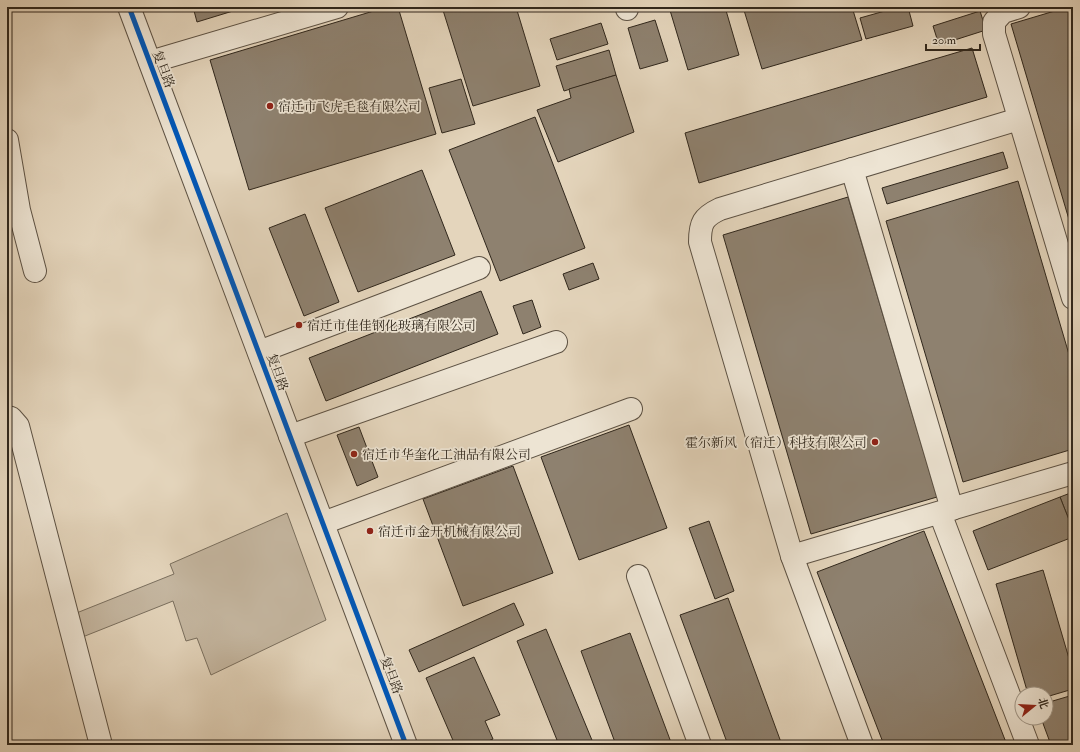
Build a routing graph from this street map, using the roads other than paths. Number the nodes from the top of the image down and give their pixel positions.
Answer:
1 (129, 7) edge
2 (337, 7) edge
3 (1019, 7) edge
4 (150, 62) junction
5 (1020, 119) junction
6 (7, 136) edge
7 (7, 140) edge
8 (852, 169) junction
9 (479, 268) dead end
10 (35, 271) dead end
11 (1073, 298) edge
12 (556, 342) dead end
13 (259, 352) junction
14 (631, 409) dead end
15 (7, 417) edge
16 (290, 436) junction
17 (1073, 473) edge
18 (946, 511) junction
19 (323, 523) junction
20 (792, 556) junction
21 (638, 576) dead end
22 (101, 745) edge
23 (406, 745) edge
24 (700, 745) edge
25 (862, 745) edge
26 (1028, 745) edge

1 - 4 street, 复旦路
2 - 4 street
3 - 5 street
4 - 13 street, 复旦路
5 - 8 street
5 - 11 street
6 - 7 street
7 - 10 street
8 - 18 street
8 - 20 street
9 - 13 street
12 - 16 street
13 - 16 street, 复旦路
14 - 19 street
15 - 22 street
16 - 19 street, 复旦路
17 - 18 street
18 - 20 street
18 - 26 street
19 - 23 street, 复旦路
20 - 25 street
21 - 24 street

